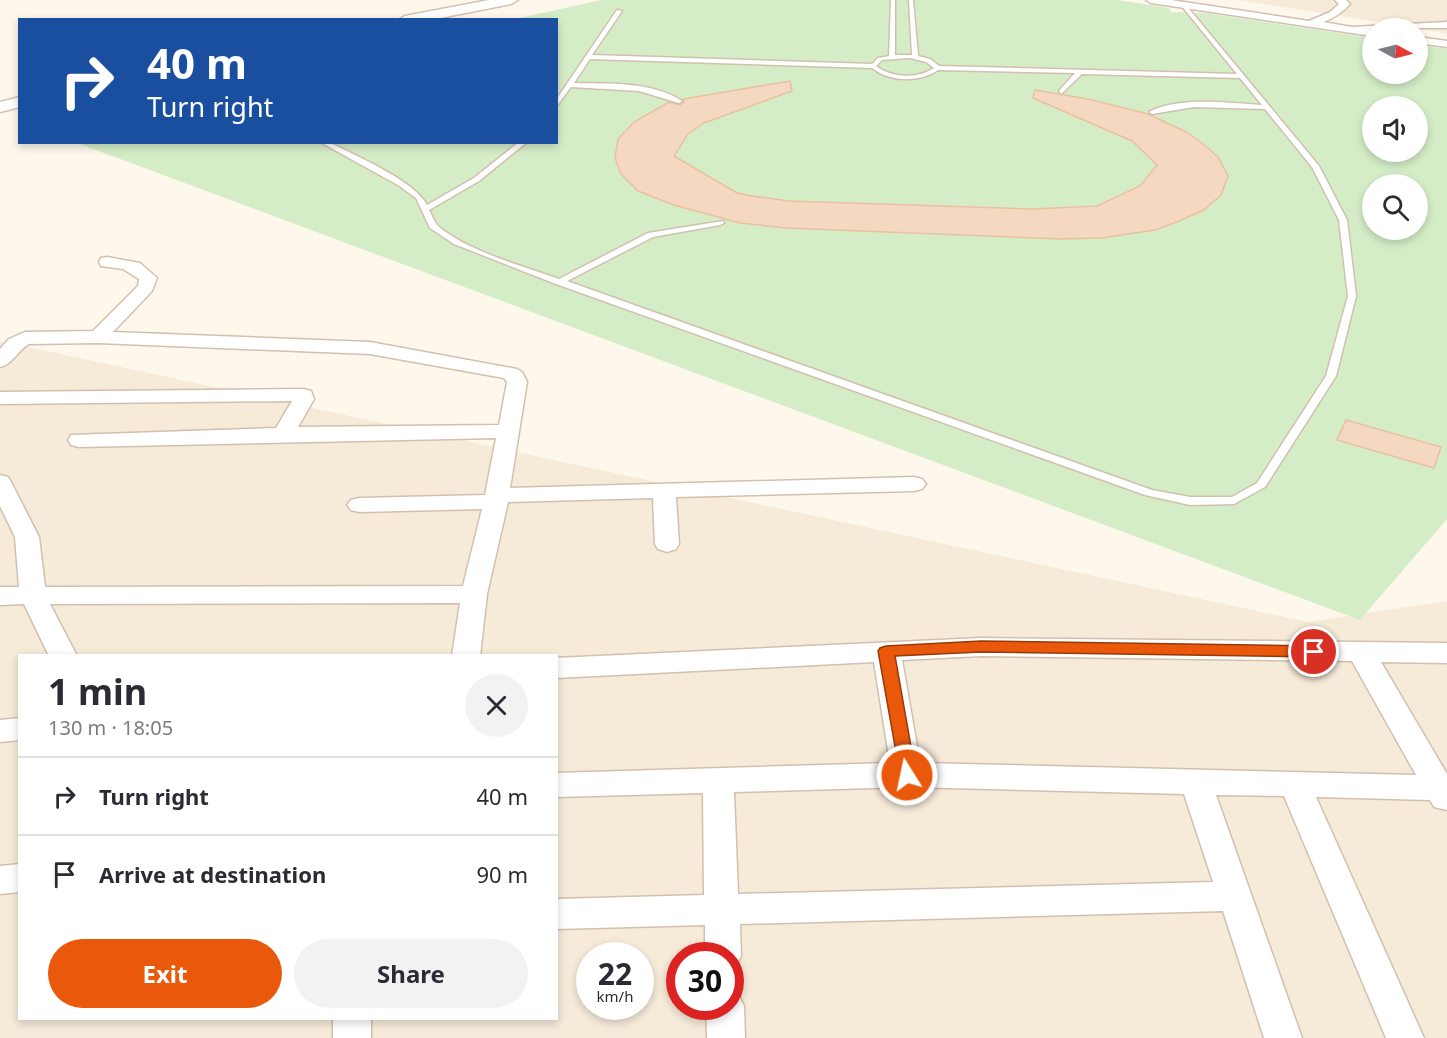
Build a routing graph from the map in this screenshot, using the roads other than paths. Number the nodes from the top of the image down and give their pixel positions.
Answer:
1 (893, 0) edge
2 (911, 0) edge
3 (1151, 0) edge
4 (1340, 0) edge
5 (517, 1) edge
6 (1180, 2) edge
7 (619, 11) dead end
8 (417, 18) edge
9 (443, 18) edge
10 (1310, 24) junction
11 (1447, 25) edge
12 (1344, 29) junction
13 (1362, 32) edge
14 (1428, 41) edge
15 (1447, 44) edge
16 (587, 57) junction
17 (892, 57) junction
18 (915, 58) junction
19 (873, 66) junction
20 (938, 68) junction
21 (1081, 71) junction
22 (1240, 76) junction
23 (569, 85) junction
24 (1061, 92) dead end
25 (18, 96) edge
26 (0, 101) edge
27 (680, 101) dead end
28 (18, 102) edge
29 (558, 102) edge
30 (0, 107) edge
31 (1266, 107) junction
32 (1152, 112) dead end
33 (327, 144) edge
34 (522, 144) edge
35 (425, 209) junction
36 (720, 223) dead end
37 (107, 262) dead end
38 (559, 282) junction
39 (98, 337) junction
40 (0, 361) edge
41 (0, 398) edge
42 (508, 430) junction
43 (283, 434) junction
44 (79, 440) dead end
45 (0, 482) edge
46 (914, 484) dead end
47 (664, 491) junction
48 (496, 499) junction
49 (359, 505) dead end
50 (668, 544) dead end
51 (474, 594) junction
52 (0, 596) edge
53 (33, 597) junction
54 (886, 651) junction
55 (1361, 652) junction
56 (1447, 653) edge
57 (62, 654) edge
58 (466, 654) edge
59 (558, 668) edge
60 (18, 729) edge
61 (0, 731) edge
62 (907, 775) junction
63 (718, 781) junction
64 (1196, 782) junction
65 (1294, 784) junction
66 (558, 785) edge
67 (1444, 792) edge
68 (18, 878) edge
69 (0, 880) edge
70 (1234, 896) junction
71 (722, 909) junction
72 (558, 914) edge
73 (723, 942) edge
74 (352, 1020) edge
75 (725, 1020) edge
76 (352, 1038) edge
77 (726, 1038) edge
78 (1283, 1038) edge
79 (1405, 1038) edge

1 - 17 lane
2 - 18 lane
3 - 6 street
4 - 10 street
5 - 8 main road
5 - 9 main road
6 - 10 street
6 - 22 lane
7 - 16 lane
10 - 12 street
11 - 12 street
12 - 13 street
14 - 15 street
16 - 19 lane
16 - 23 lane
17 - 18 lane
17 - 19 lane
18 - 20 lane
19 - 20 lane
20 - 21 lane
21 - 22 lane
21 - 24 lane
22 - 31 lane
23 - 27 lane
23 - 29 lane
25 - 26 main road
28 - 30 main road
31 - 32 lane
31 - 38 lane
33 - 35 lane
34 - 35 lane
35 - 38 lane
36 - 38 lane
37 - 39 street
39 - 40 street
39 - 42 street
41 - 43 street
42 - 43 street
42 - 48 street
43 - 44 street
45 - 53 street
46 - 47 street
47 - 48 street
47 - 50 street
48 - 49 street
48 - 51 street
51 - 53 street
51 - 58 street
52 - 53 street
53 - 57 street
54 - 55 street
54 - 59 street
54 - 62 street
55 - 56 street
55 - 67 street
60 - 61 street
62 - 63 street
62 - 64 street
63 - 66 street
63 - 71 street
64 - 65 street
64 - 70 street
65 - 67 street
65 - 79 street
68 - 69 street
70 - 71 street
70 - 78 street
71 - 72 street
71 - 73 street
74 - 76 street
75 - 77 street

